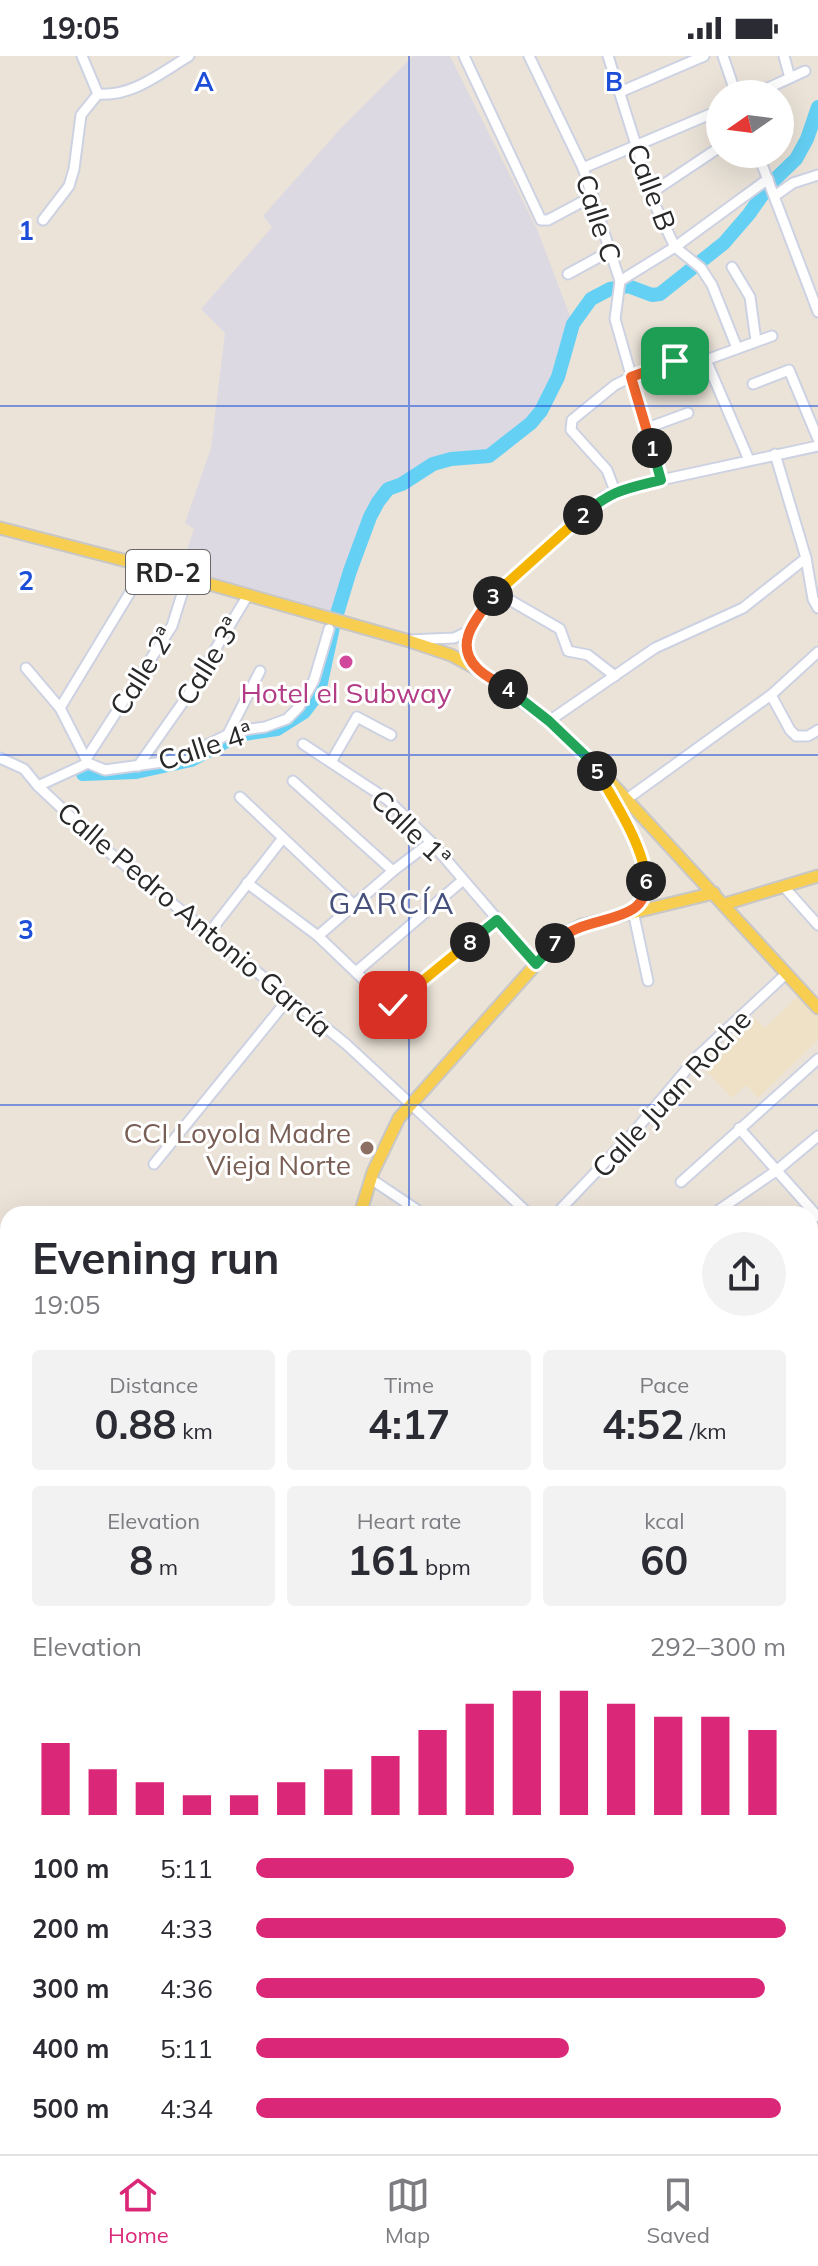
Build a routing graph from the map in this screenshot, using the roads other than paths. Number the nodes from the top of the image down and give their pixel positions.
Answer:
1 (82, 56) edge
2 (189, 56) edge
3 (464, 56) edge
4 (529, 56) edge
5 (608, 56) edge
6 (704, 56) edge
7 (723, 56) edge
8 (784, 56) edge
9 (805, 71) dead end
10 (790, 78) junction
11 (731, 80) edge
12 (786, 80) edge
13 (620, 92) junction
14 (98, 94) junction
15 (706, 116) edge
16 (636, 148) junction
17 (706, 156) edge
18 (583, 168) junction
19 (764, 168) edge
20 (818, 175) edge
21 (768, 179) junction
22 (651, 193) junction
23 (775, 193) junction
24 (593, 196) junction
25 (43, 220) dead end
26 (675, 247) junction
27 (610, 251) junction
28 (732, 267) dead end
29 (568, 274) dead end
30 (620, 281) junction
31 (818, 312) edge
32 (772, 336) dead end
33 (756, 341) junction
34 (737, 348) junction
35 (706, 360) junction
36 (631, 377) junction
37 (753, 384) dead end
38 (688, 413) dead end
39 (647, 428) junction
40 (818, 439) edge
41 (818, 446) edge
42 (775, 454) junction
43 (749, 460) junction
44 (661, 480) junction
45 (615, 491) junction
46 (0, 528) edge
47 (806, 558) junction
48 (146, 566) junction
49 (187, 578) junction
50 (496, 592) junction
51 (248, 595) junction
52 (818, 608) edge
53 (332, 625) junction
54 (467, 632) junction
55 (406, 640) junction
56 (818, 652) edge
57 (26, 668) dead end
58 (477, 669) junction
59 (260, 671) dead end
60 (615, 676) junction
61 (771, 695) junction
62 (60, 708) junction
63 (549, 721) junction
64 (818, 730) edge
65 (228, 734) junction
66 (391, 735) dead end
67 (303, 744) dead end
68 (0, 758) edge
69 (87, 761) junction
70 (331, 762) junction
71 (593, 763) junction
72 (138, 766) junction
73 (293, 781) dead end
74 (38, 786) junction
75 (240, 797) dead end
76 (627, 799) junction
77 (283, 838) junction
78 (431, 842) junction
79 (393, 871) junction
80 (818, 876) edge
81 (463, 880) junction
82 (247, 883) junction
83 (785, 888) junction
84 (714, 893) junction
85 (353, 904) junction
86 (725, 904) junction
87 (633, 911) junction
88 (497, 920) junction
89 (818, 925) edge
90 (209, 933) junction
91 (318, 936) junction
92 (536, 964) junction
93 (356, 972) junction
94 (787, 973) junction
95 (648, 981) dead end
96 (289, 998) junction
97 (818, 1008) edge
98 (818, 1059) edge
99 (412, 1104) junction
100 (739, 1128) junction
101 (818, 1136) edge
102 (154, 1164) dead end
103 (776, 1171) junction
104 (371, 1179) junction
105 (681, 1182) dead end
106 (363, 1206) edge
107 (411, 1206) edge
108 (520, 1206) edge
109 (564, 1206) edge
110 (725, 1206) edge
111 (808, 1206) edge

1 - 14 street
2 - 14 street
3 - 24 street
4 - 18 street, Calle C
5 - 13 street, Calle B
6 - 13 street
7 - 11 street
8 - 10 street
9 - 10 street
10 - 12 street
13 - 16 street, Calle B
14 - 25 street
15 - 16 street
16 - 18 street
16 - 22 street, Calle B
17 - 22 street
18 - 24 street, Calle C
19 - 21 street
20 - 23 street
21 - 23 street
21 - 26 street
22 - 26 street, Calle B
23 - 31 street
24 - 27 street, Calle C
26 - 30 street
26 - 34 street, Calle B
27 - 29 street
27 - 30 street, Calle C
28 - 33 street
30 - 36 street, Calle C
32 - 33 street
33 - 34 street
34 - 35 street
35 - 36 street
35 - 43 street
36 - 39 street, Calle C
36 - 45 street
37 - 40 street
38 - 39 street
39 - 44 street, Calle C
41 - 42 street
42 - 43 street
42 - 47 street
43 - 44 street
44 - 45 street
45 - 50 street
46 - 48 main road, RD-2
47 - 52 street
47 - 60 street
48 - 49 main road, RD-2
48 - 62 street
49 - 51 main road, RD-2
49 - 69 street, Calle 2ª
50 - 54 street
50 - 60 street
51 - 53 main road, RD-2
51 - 72 street, Calle 3ª
53 - 55 main road, RD-2
53 - 65 street, Calle 4ª
54 - 55 street
54 - 58 street
55 - 58 main road, RD-2
56 - 61 street
57 - 62 street
58 - 63 main road, RD-2
59 - 65 street
60 - 63 street
61 - 64 street
61 - 76 street
62 - 69 street
63 - 71 main road, RD-2
65 - 72 street, Calle 4ª
66 - 70 street
67 - 70 street, Calle 1ª
68 - 74 street, Calle Pedro Antonio García
69 - 72 street, Calle 4ª
69 - 74 street
70 - 78 street, Calle 1ª
71 - 76 main road, RD-2
71 - 87 street
73 - 79 street
74 - 90 street, Calle Pedro Antonio García
75 - 77 street
76 - 84 main road, RD-2
77 - 82 street
77 - 85 street
78 - 79 street
78 - 81 street, Calle 1ª
79 - 85 street
80 - 83 main road
81 - 88 street, Calle 1ª
81 - 93 street
82 - 90 street
82 - 91 street
83 - 86 main road
83 - 89 street
84 - 86 main road, RD-2
84 - 87 main road
85 - 91 street
86 - 94 main road, RD-2
87 - 92 main road
87 - 95 street
88 - 92 street, Calle 1ª
88 - 93 street
90 - 96 street, Calle Pedro Antonio García
91 - 93 street
92 - 99 main road
94 - 97 main road, RD-2
94 - 109 street, Calle Juan Roche
96 - 99 street, Calle Pedro Antonio García
96 - 102 street
98 - 100 street
99 - 104 main road
99 - 108 street, Calle Pedro Antonio García
100 - 103 street
100 - 105 street
101 - 103 street
103 - 110 street
103 - 111 street
104 - 106 main road
104 - 107 street

